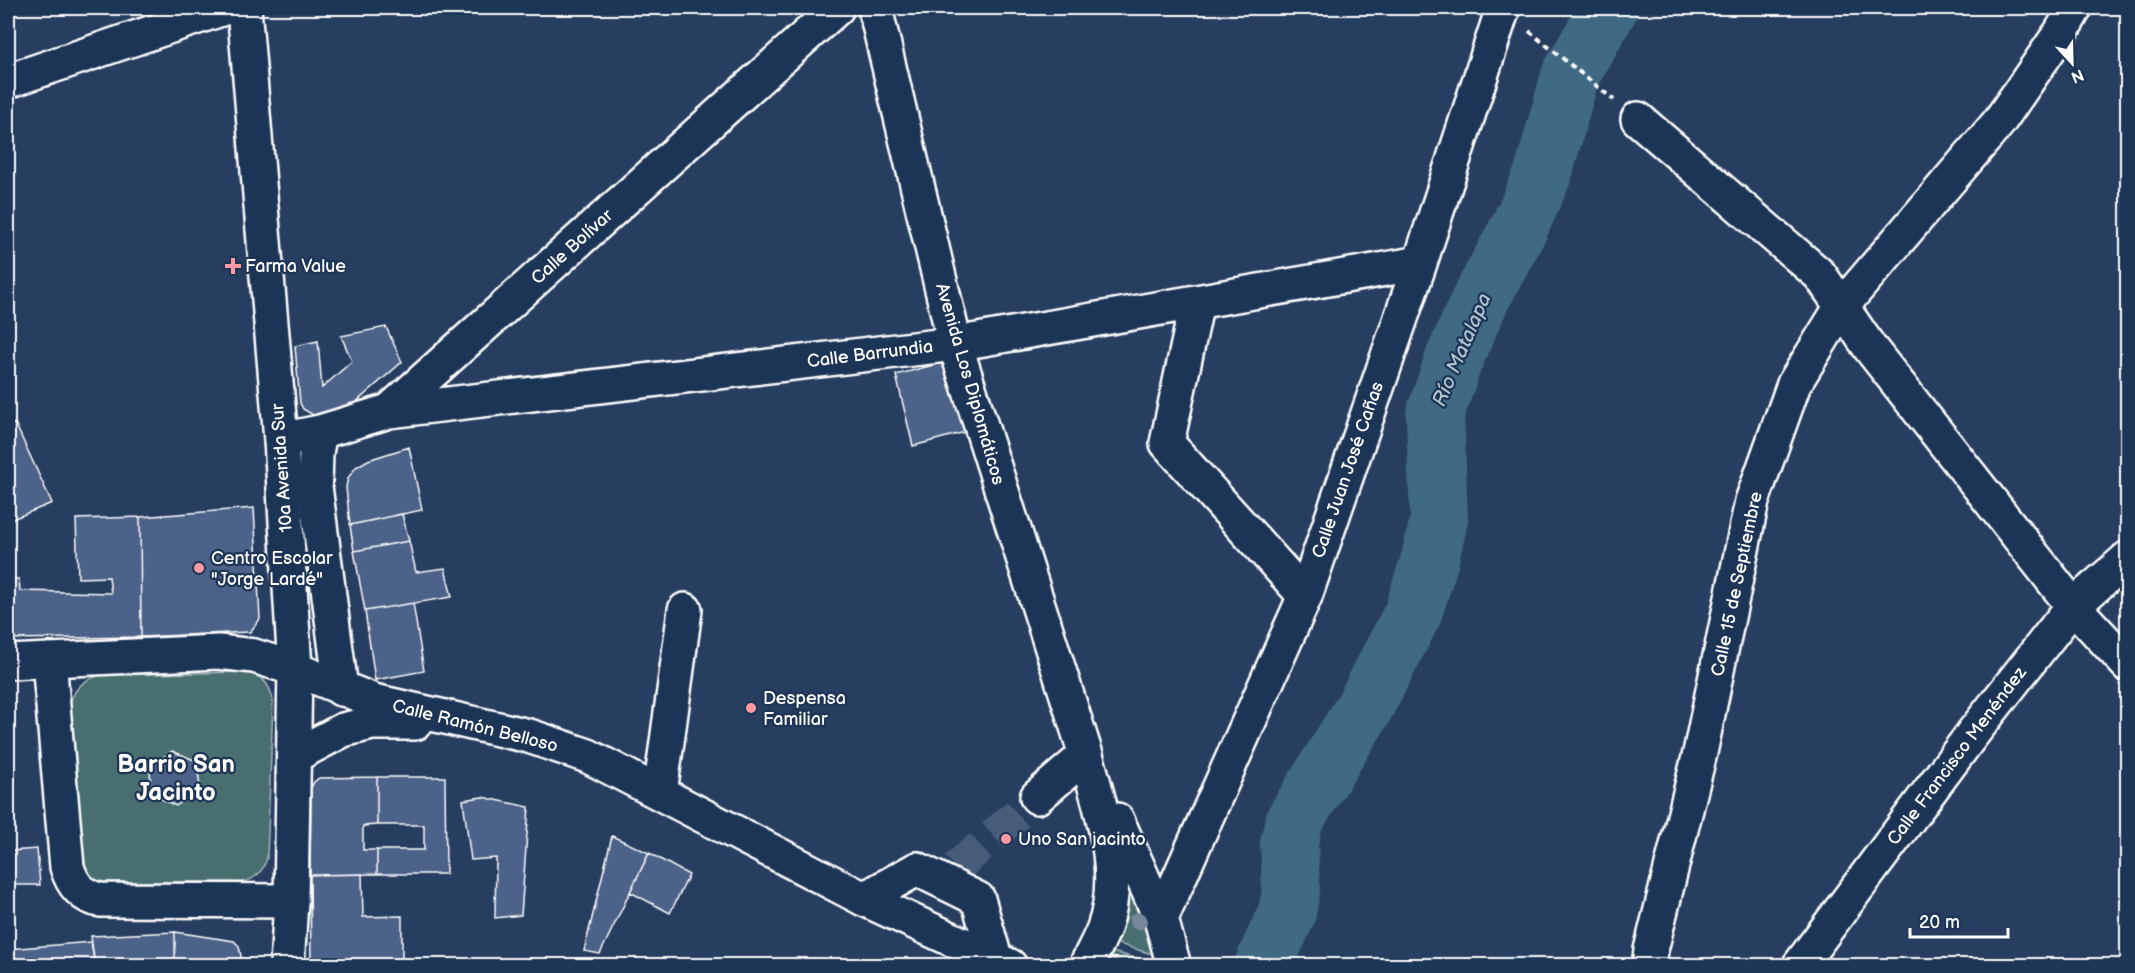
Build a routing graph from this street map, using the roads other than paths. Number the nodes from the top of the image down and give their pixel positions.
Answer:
1 (224, 8) edge
2 (244, 8) edge
3 (837, 8) edge
4 (876, 8) edge
5 (1503, 8) edge
6 (2075, 8) edge
7 (8, 81) edge
8 (1638, 119) road end
9 (1420, 263) junction
10 (1197, 302) junction
11 (1842, 306) junction
12 (955, 344) junction
13 (389, 411) junction
14 (320, 432) junction
15 (281, 440) junction
16 (2127, 558) edge
17 (1305, 596) junction
18 (2073, 606) junction
19 (685, 610) dead end
20 (49, 660) junction
21 (8, 662) edge
22 (2127, 665) edge
23 (295, 669) junction
24 (341, 689) junction
25 (462, 722) junction
26 (1086, 755) junction
27 (294, 756) junction
28 (660, 793) junction
29 (1037, 797) tunnel mouth
30 (864, 899) junction
31 (291, 901) junction
32 (1161, 919) junction
33 (1003, 962) edge
34 (287, 966) edge
35 (1086, 966) edge
36 (1174, 966) edge
37 (1649, 966) edge
38 (1799, 966) edge

1 - 7 street
2 - 15 street, 10a Avenida Sur
3 - 13 street, Calle Bolívar
4 - 12 street, Avenida Los Diplomáticos
5 - 9 street, Calle Juan José Cañas
6 - 11 street, Calle 15 de Septiembre
8 - 11 street
9 - 10 street, Calle Barrundia
9 - 17 street, Calle Juan José Cañas
10 - 12 street, Calle Barrundia
10 - 17 street
11 - 18 street
11 - 37 street, Calle 15 de Septiembre
12 - 13 street, Calle Barrundia
12 - 26 street, Avenida Los Diplomáticos
13 - 14 street, Calle Bolívar
14 - 15 street, Calle Bolívar
14 - 24 street, 10a Avenida Sur
15 - 23 street, 10a Avenida Sur
16 - 18 street, Calle Francisco Menéndez
17 - 32 street, Calle Juan José Cañas
18 - 22 street
18 - 38 street, Calle Francisco Menéndez
19 - 28 street
20 - 21 street, Calle Ramón Belloso
20 - 23 street, Calle Ramón Belloso
20 - 31 street
23 - 24 street, Calle Ramón Belloso
23 - 27 street, 10a Avenida Sur
24 - 25 street, Calle Ramón Belloso
25 - 27 street
25 - 28 street, Calle Ramón Belloso
26 - 29 street
26 - 32 street, Avenida Los Diplomáticos
26 - 35 street, Avenida Los Diplomáticos
27 - 31 street, 10a Avenida Sur
28 - 30 street, Calle Ramón Belloso
30 - 33 street, Calle Ramón Belloso
30 - 33 street
31 - 34 street, 10a Avenida Sur
32 - 36 street, Avenida Los Diplomáticos

